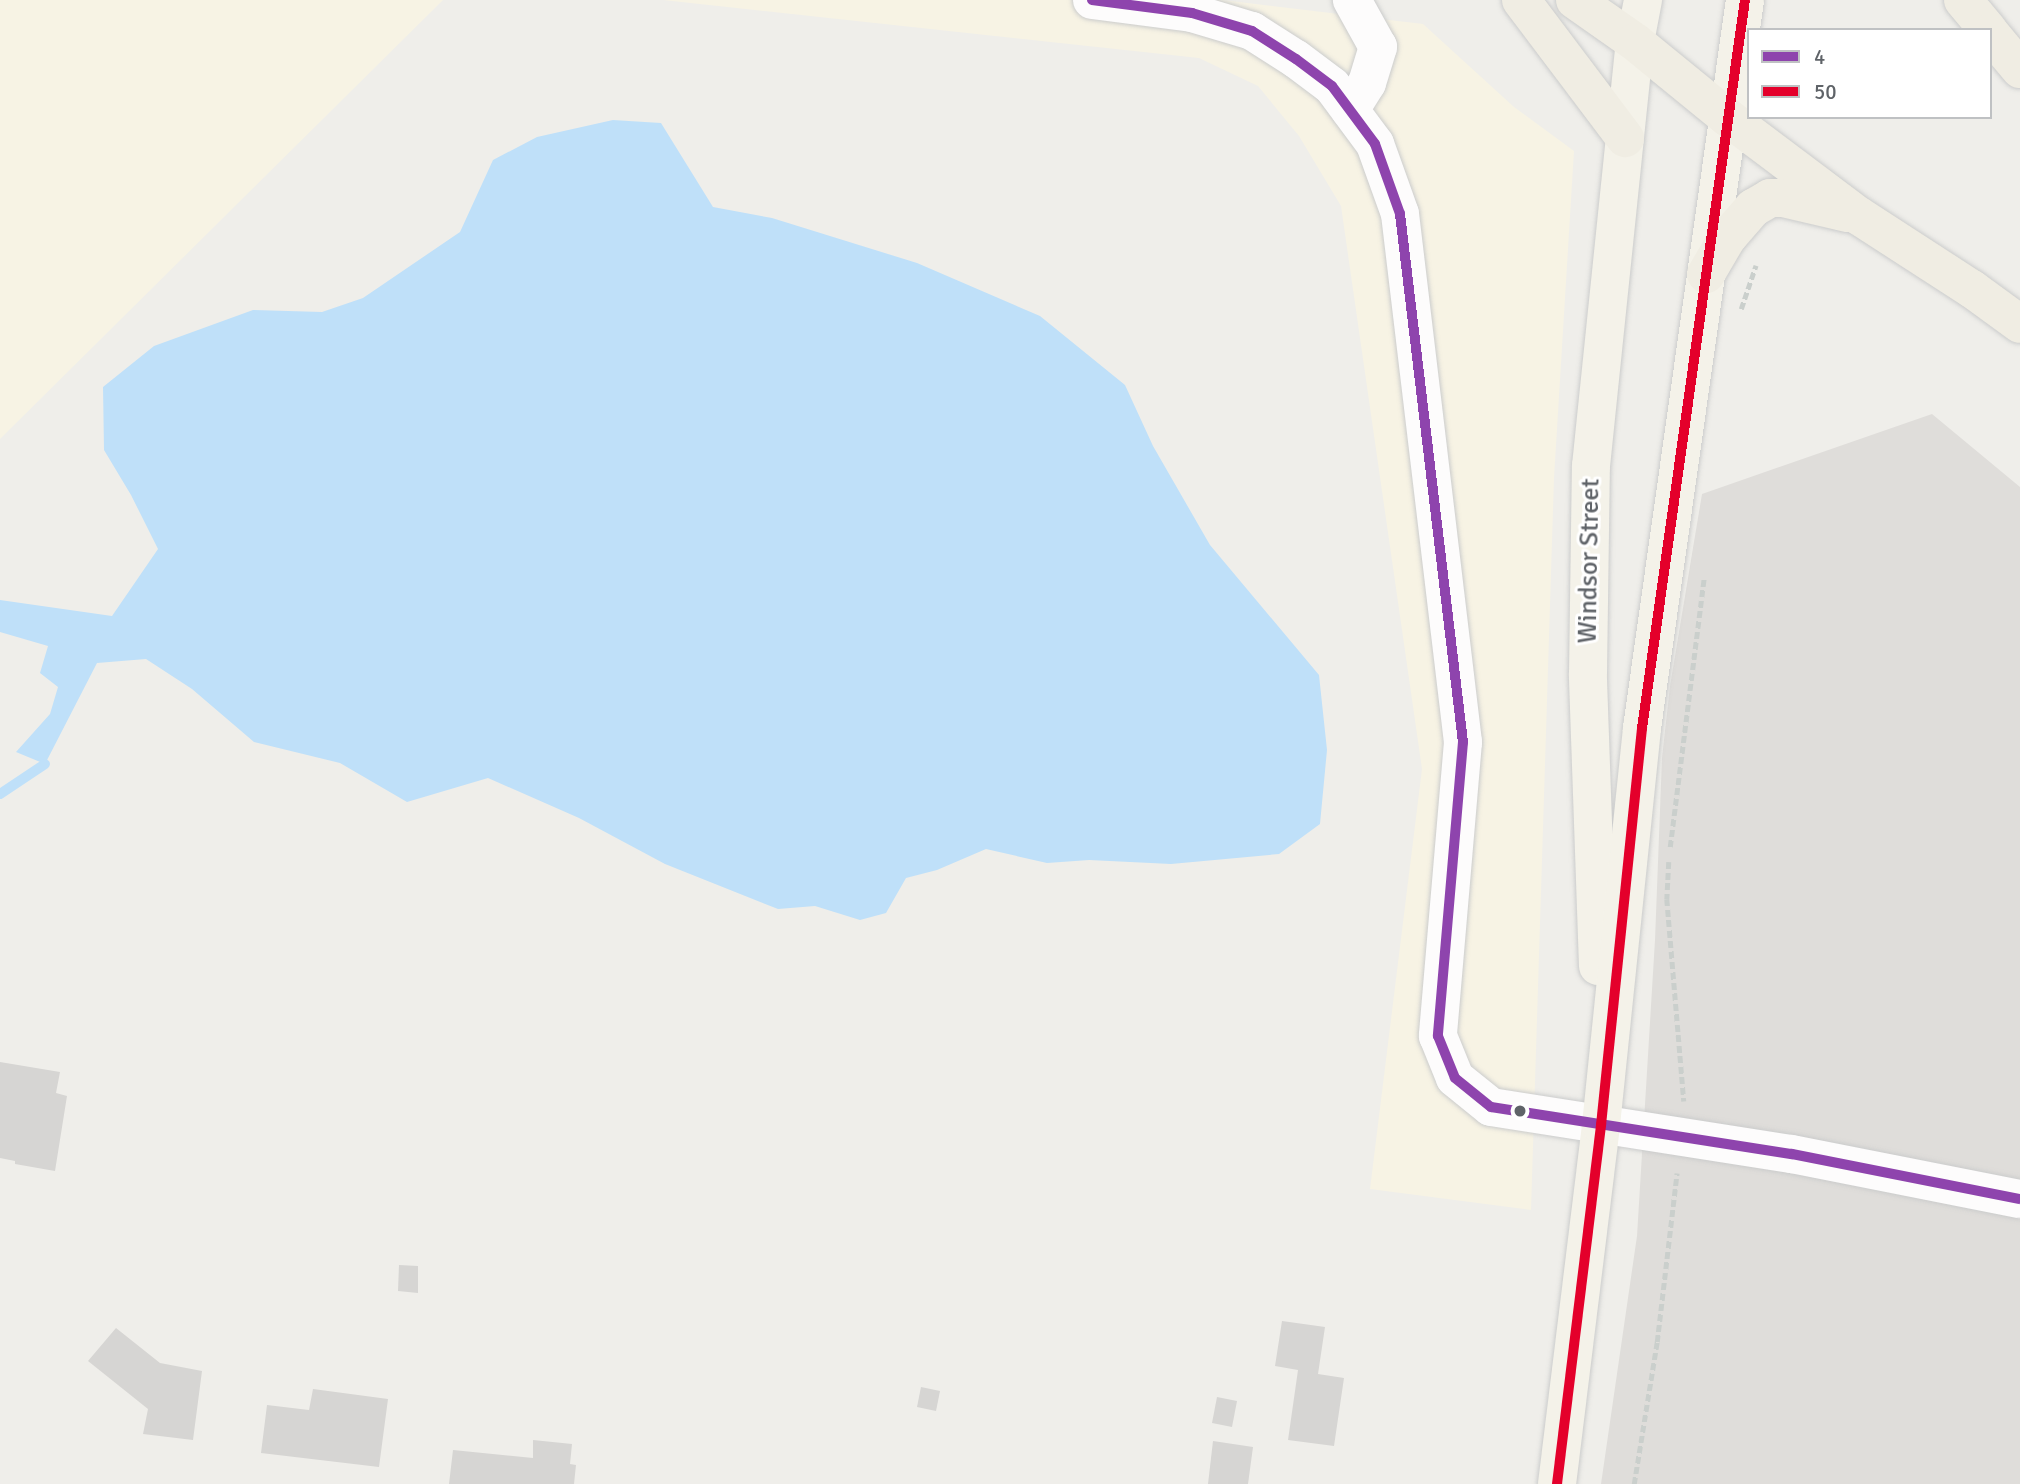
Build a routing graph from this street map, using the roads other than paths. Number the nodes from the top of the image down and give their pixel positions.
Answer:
1 (1092, 0) edge
2 (1352, 0) edge
3 (1521, 0) edge
4 (1575, 0) edge
5 (1643, 0) edge
6 (1745, 0) edge
7 (1963, 0) edge
8 (1986, 28) edge
9 (1992, 35) edge
10 (1635, 42) junction
11 (2020, 69) edge
12 (1350, 110) junction
13 (1727, 117) junction
14 (1625, 138) junction
15 (1860, 216) junction
16 (1706, 274) junction
17 (2020, 324) edge
18 (1601, 1125) junction
19 (2020, 1199) edge
20 (1557, 1484) edge

1 - 12 street
2 - 12 street
3 - 14 highway
4 - 10 highway
5 - 10 main road, Windsor Street
6 - 13 main road, Windsor Street
7 - 8 highway
9 - 11 highway
10 - 13 highway
10 - 14 main road, Windsor Street
12 - 18 street
13 - 15 highway
13 - 16 main road, Windsor Street
14 - 18 main road, Windsor Street
15 - 16 highway
15 - 17 highway
16 - 18 main road, Windsor Street
18 - 19 street
18 - 20 main road, Windsor Street

